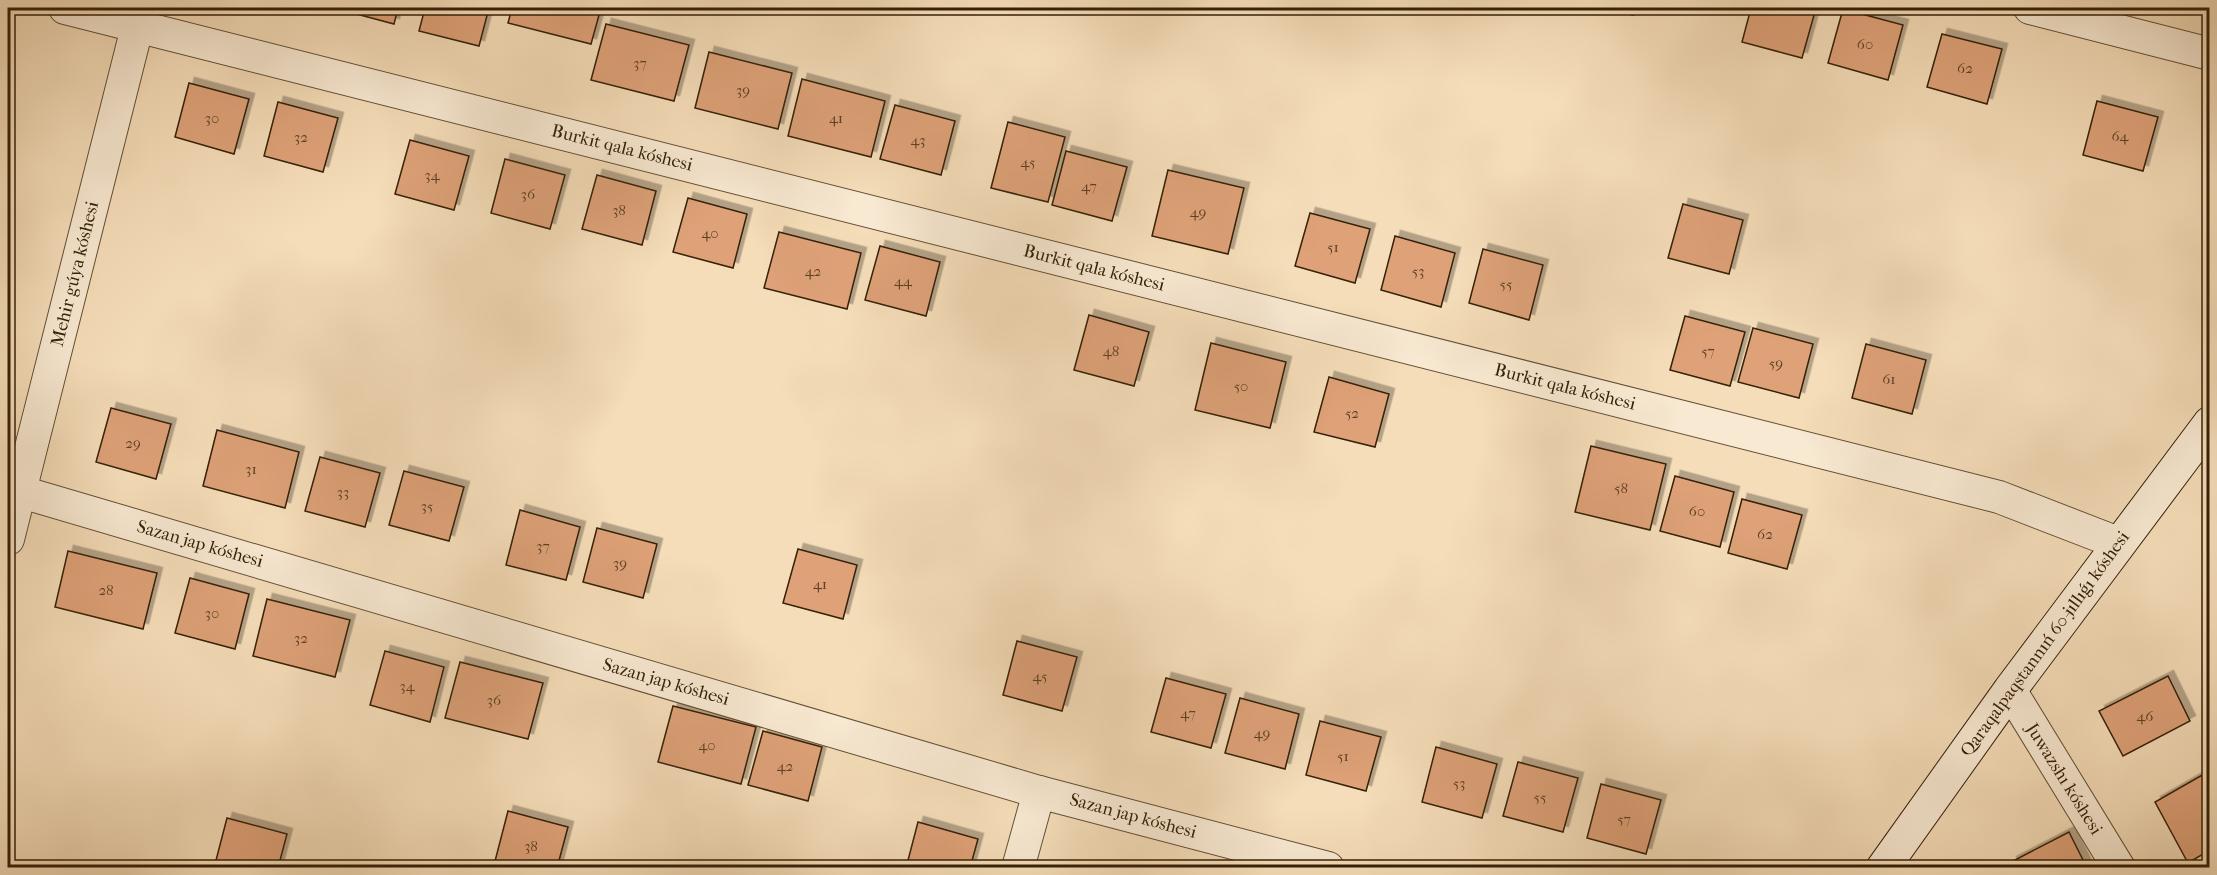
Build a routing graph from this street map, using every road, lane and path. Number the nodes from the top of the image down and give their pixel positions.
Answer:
1 (64, 8) edge
2 (2030, 8) edge
3 (140, 17) edge
4 (2210, 54) edge
5 (2210, 423) edge
6 (14, 489) edge
7 (8, 539) edge
8 (2118, 543) junction
9 (2010, 690) junction
10 (1039, 792) junction
11 (1018, 867) edge
12 (1328, 867) edge
13 (1883, 867) edge
14 (2119, 867) edge

1 - 3 street, Burkit qala kóshesi
2 - 4 street
3 - 6 street, Mehir gúyа kóshesi
3 - 8 street, Burkit qala kóshesi
5 - 8 street, Qaraqalpaqstannıń 60-jıllıǵı kóshesi
6 - 7 street, Mehir gúyа kóshesi
6 - 10 street, Sazan jap kóshesi
8 - 9 street, Qaraqalpaqstannıń 60-jıllıǵı kóshesi
9 - 13 street, Qaraqalpaqstannıń 60-jıllıǵı kóshesi
9 - 14 street, Juwazshı kóshesi
10 - 11 street
10 - 12 street, Sazan jap kóshesi

